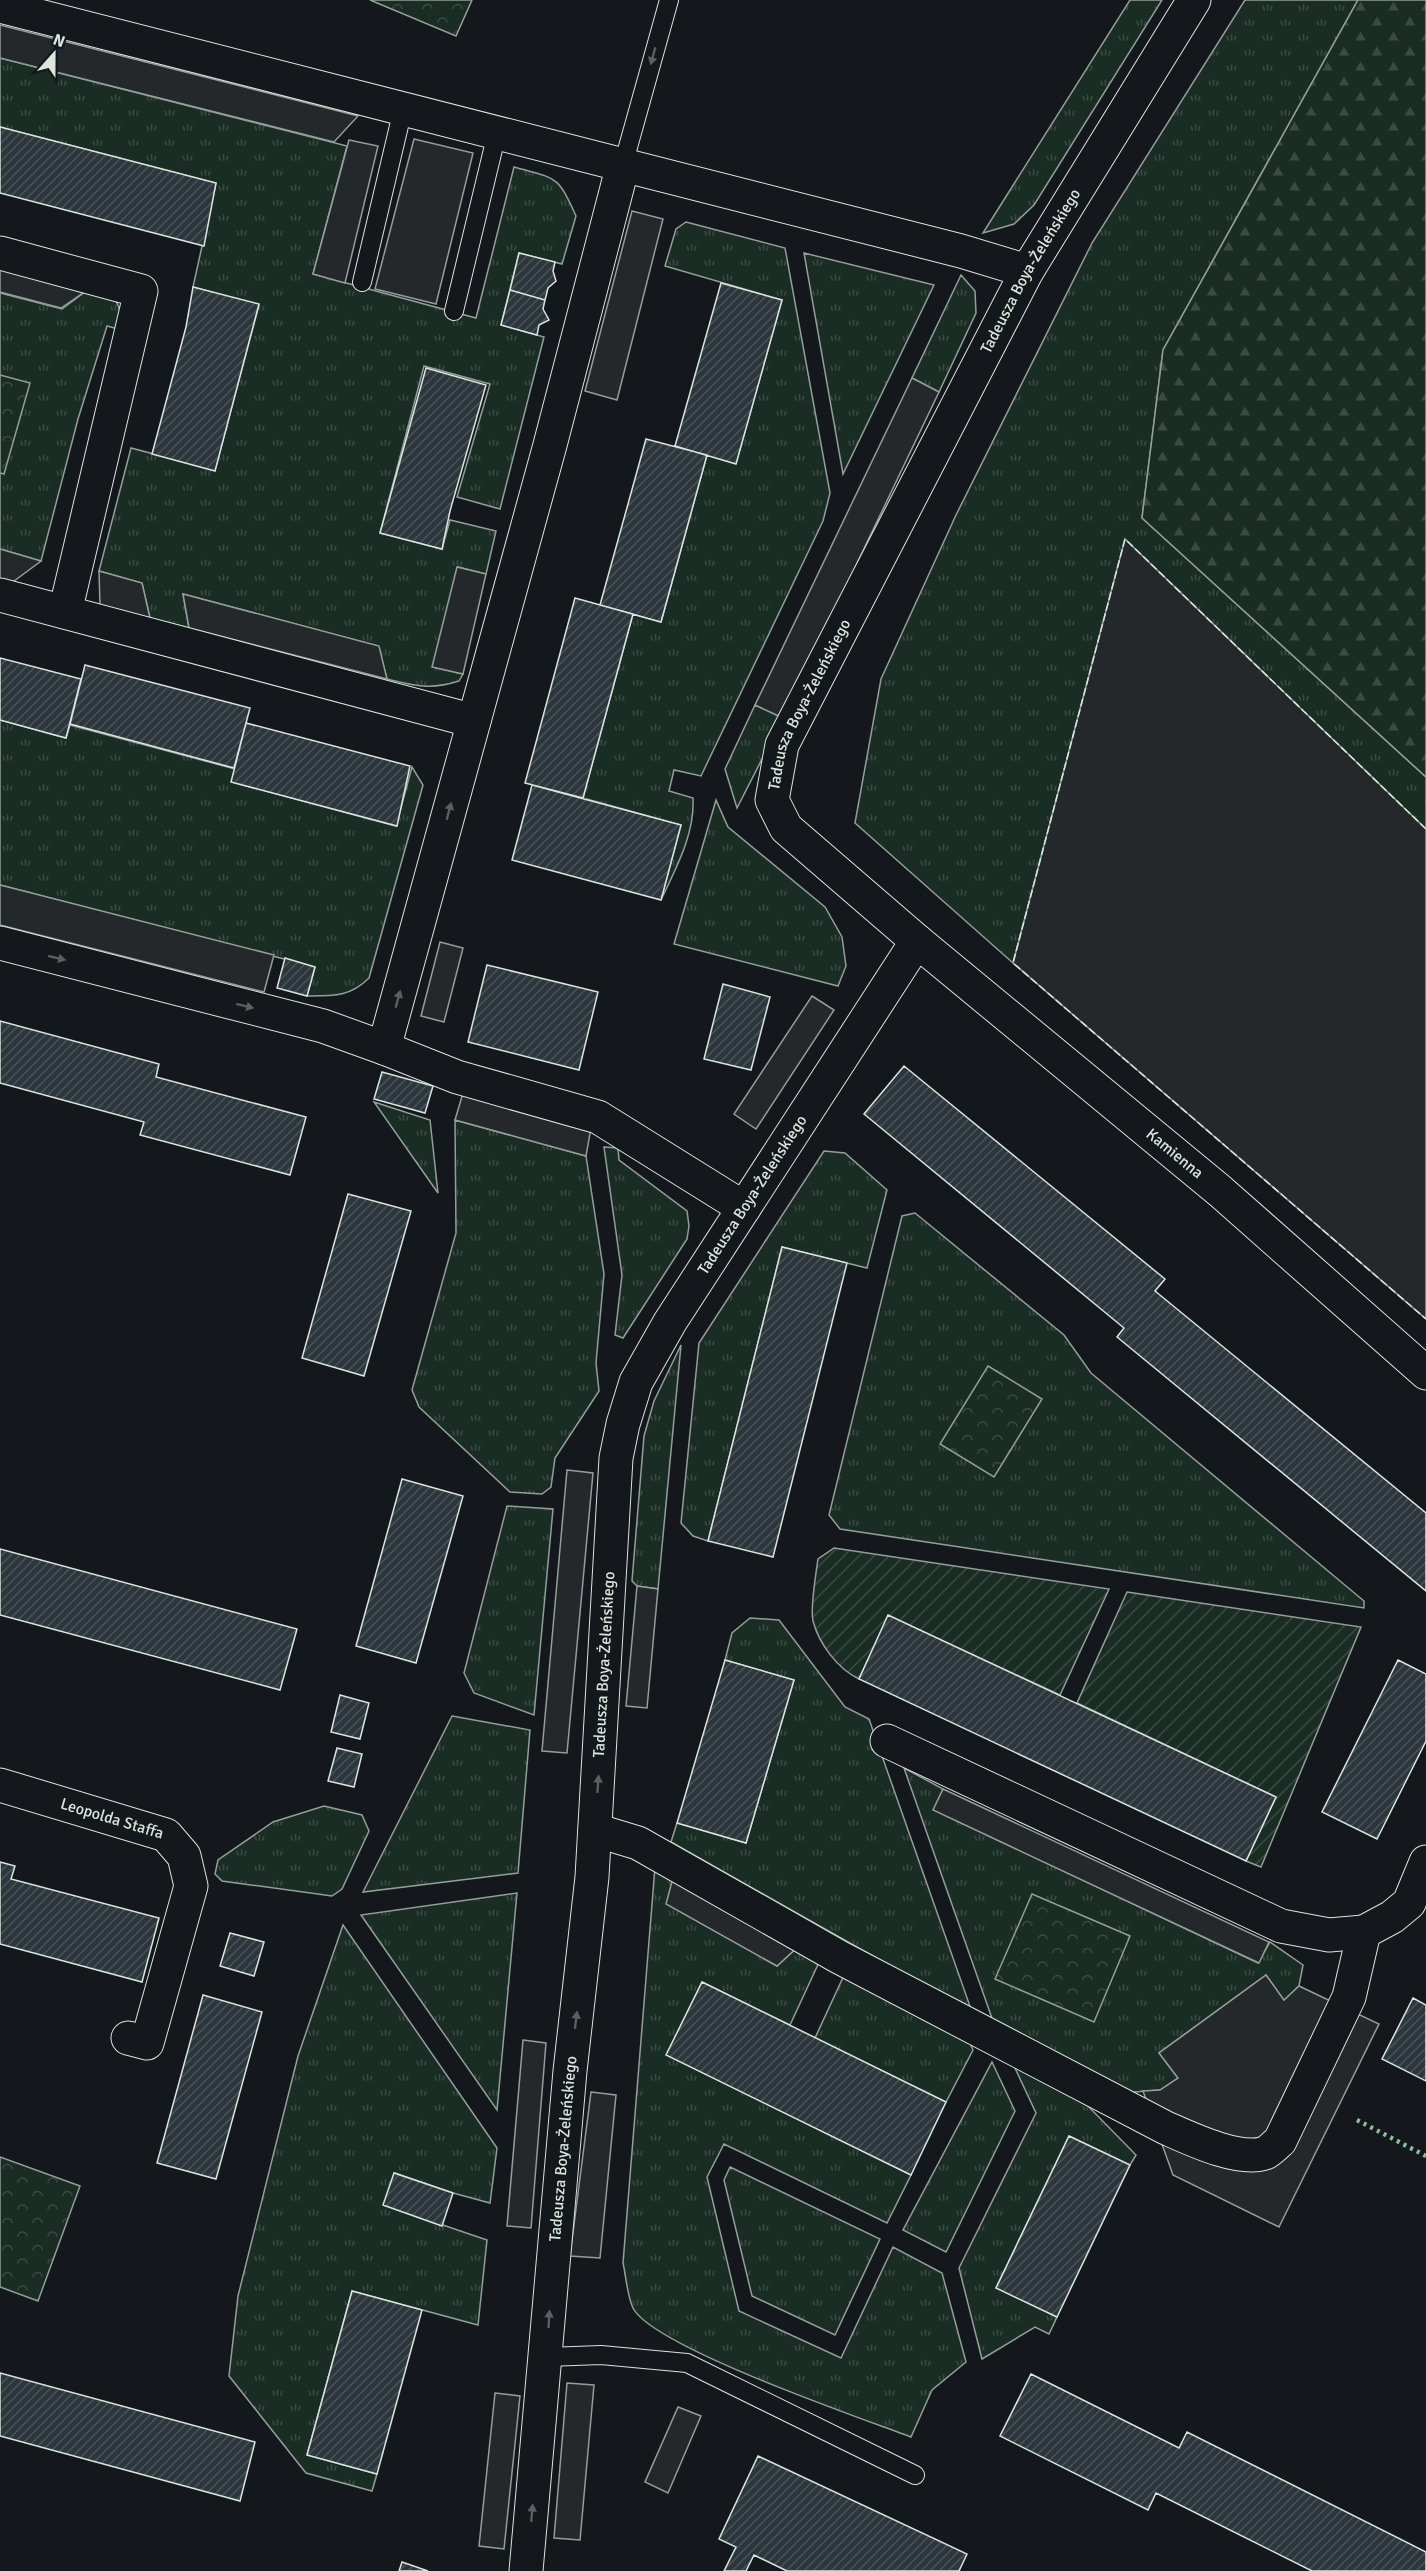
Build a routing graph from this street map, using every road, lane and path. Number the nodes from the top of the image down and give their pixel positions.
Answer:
1 (669, 0) edge
2 (1194, 0) edge
3 (0, 6) edge
4 (403, 109) junction
5 (497, 133) junction
6 (623, 165) junction
7 (0, 253) edge
8 (1028, 271) junction
9 (362, 282) dead end
10 (454, 311) dead end
11 (0, 595) edge
12 (64, 612) junction
13 (474, 721) junction
14 (917, 941) junction
15 (0, 943) edge
16 (384, 1048) junction
17 (744, 1208) junction
18 (1426, 1373) edge
19 (887, 1741) dead end
20 (0, 1785) edge
21 (595, 1830) junction
22 (1426, 1862) edge
23 (1364, 1932) junction
24 (128, 2038) dead end
25 (547, 2357) junction
26 (915, 2475) dead end
27 (526, 2571) edge

1 -> 6 lane
2 - 8 street, Tadeusza Boya-Żeleńskiego
3 - 4 street
4 - 5 street
4 - 9 lane
5 - 6 street
5 - 10 lane
6 - 8 street
6 - 13 street
7 - 12 street
8 - 14 street, Tadeusza Boya-Żeleńskiego
11 - 12 street
12 - 13 street
16 -> 13 street
14 - 17 street, Tadeusza Boya-Żeleńskiego
14 - 18 street, Kamienna
15 -> 16 street
16 - 17 street
21 -> 17 street, Tadeusza Boya-Żeleńskiego
19 - 23 street
20 - 24 street, Leopolda Staffa
21 - 23 street
25 -> 21 street, Tadeusza Boya-Żeleńskiego
22 - 23 street
25 - 26 lane
27 -> 25 street, Tadeusza Boya-Żeleńskiego

